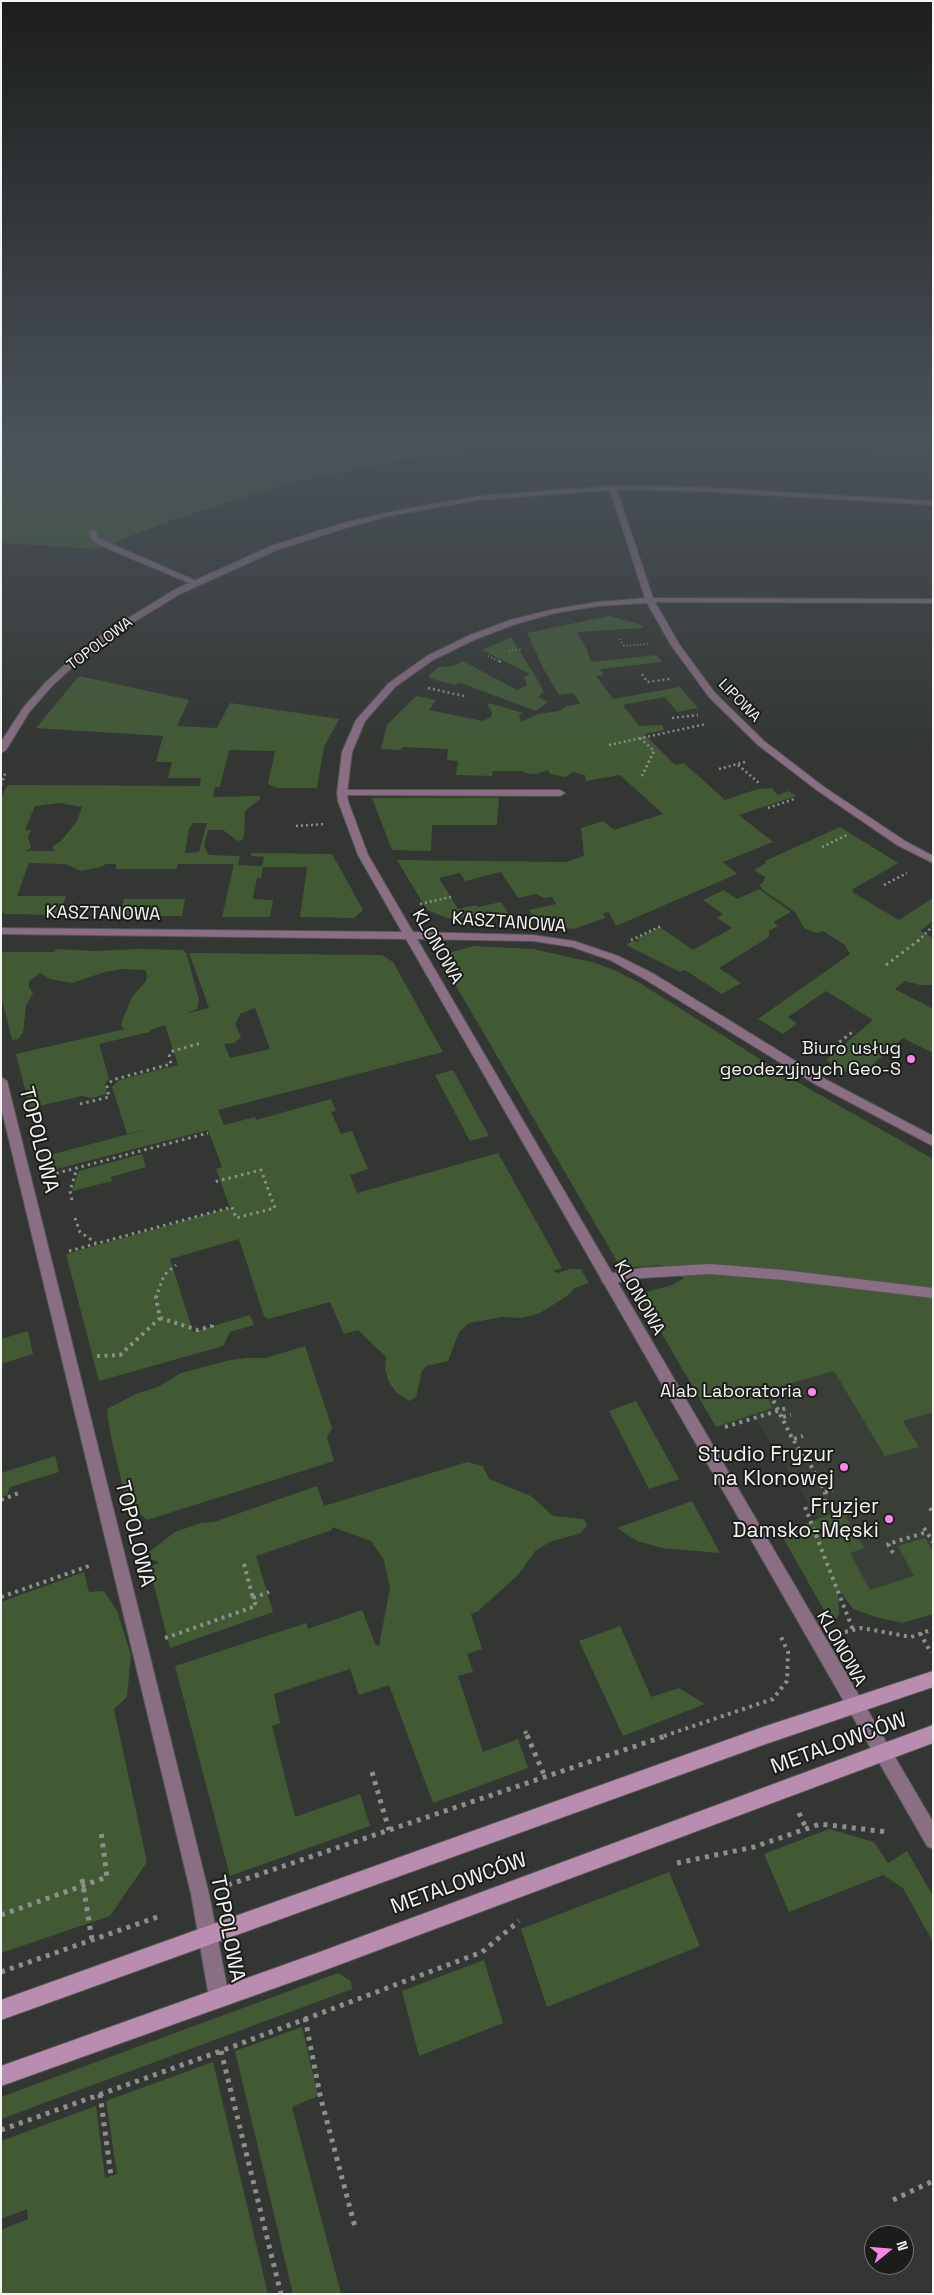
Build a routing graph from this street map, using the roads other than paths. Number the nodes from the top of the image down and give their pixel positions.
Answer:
1 (114, 548) edge
2 (274, 548) edge
3 (633, 548) edge
4 (197, 583) junction
5 (650, 600) junction
6 (931, 604) edge
7 (1, 750) edge
8 (342, 793) junction
9 (560, 793) dead end
10 (933, 860) edge
11 (1, 931) edge
12 (410, 936) junction
13 (1, 1082) edge
14 (933, 1142) edge
15 (608, 1279) junction
16 (933, 1293) edge
17 (933, 1679) edge
18 (853, 1706) junction
19 (933, 1734) edge
20 (881, 1754) junction
21 (933, 1840) edge
22 (208, 1935) junction
23 (219, 1997) junction
24 (1, 2010) edge
25 (1, 2076) edge

1 - 4 street
2 - 4 street, TOPOLOWA
3 - 5 street, LIPOWA
4 - 7 street, TOPOLOWA
5 - 6 street, KLONOWA
5 - 8 street, KLONOWA
5 - 10 street, LIPOWA
8 - 9 street
8 - 12 street, KLONOWA
11 - 12 street, KASZTANOWA
12 - 14 street, KASZTANOWA
12 - 15 street, KLONOWA
13 - 22 street, TOPOLOWA
15 - 16 street
15 - 18 street, KLONOWA
17 - 18 street, METALOWCÓW
18 - 20 street, KLONOWA
18 - 22 street, METALOWCÓW
19 - 20 street, METALOWCÓW
20 - 21 street, KLONOWA
20 - 23 street, METALOWCÓW
22 - 23 street, TOPOLOWA
22 - 24 street, METALOWCÓW
23 - 25 street, METALOWCÓW

